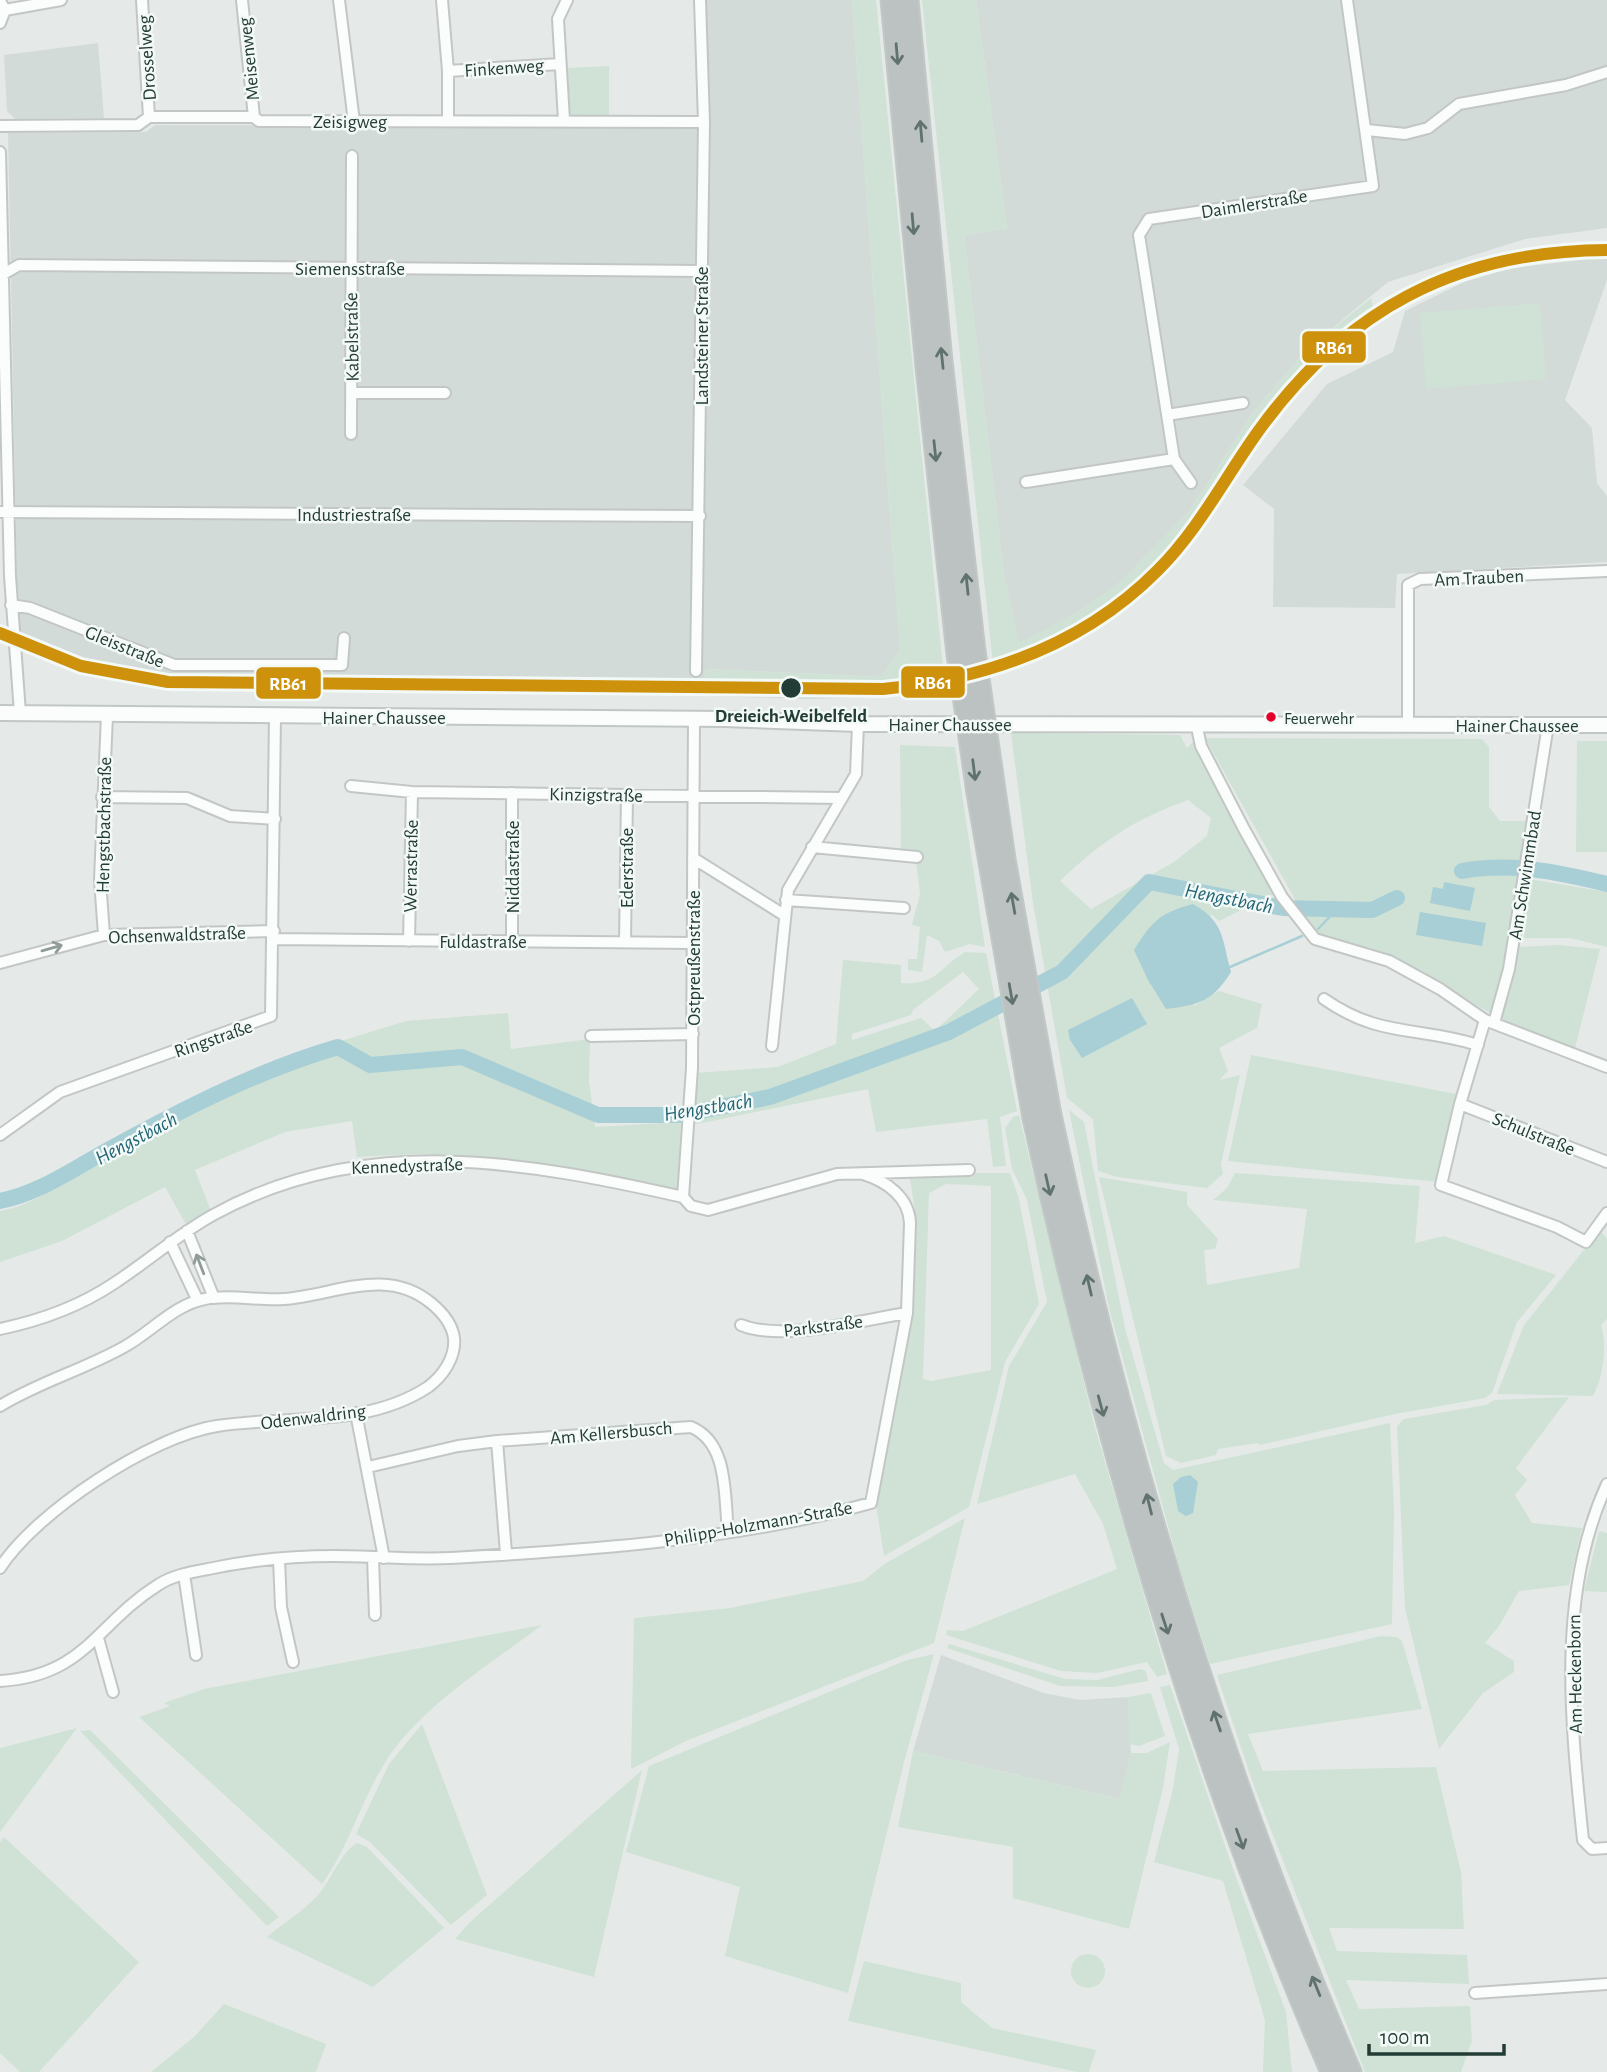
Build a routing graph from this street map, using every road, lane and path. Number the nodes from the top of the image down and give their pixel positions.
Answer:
1 (61, 0) edge
2 (142, 0) edge
3 (242, 0) edge
4 (339, 0) edge
5 (442, 0) edge
6 (567, 0) edge
7 (700, 0) edge
8 (891, 0) edge
9 (908, 0) edge
10 (1347, 0) edge
11 (3, 6) edge
12 (0, 23) edge
13 (560, 64) junction
14 (448, 71) junction
15 (1607, 72) edge
16 (149, 117) junction
17 (254, 117) junction
18 (448, 121) junction
19 (564, 121) junction
20 (704, 121) junction
21 (354, 122) junction
22 (0, 125) edge
23 (1367, 130) junction
24 (0, 152) edge
25 (352, 156) dead end
26 (1, 196) edge
27 (349, 268) junction
28 (701, 271) junction
29 (1, 276) edge
30 (352, 393) junction
31 (445, 393) dead end
32 (1243, 403) dead end
33 (1167, 415) junction
34 (351, 434) dead end
35 (1174, 459) junction
36 (1026, 482) dead end
37 (1191, 483) dead end
38 (4, 512) edge
39 (700, 516) junction
40 (1607, 571) edge
41 (11, 605) junction
42 (344, 638) dead end
43 (966, 652) junction
44 (696, 671) dead end
45 (0, 713) edge
46 (20, 713) junction
47 (107, 715) junction
48 (275, 716) junction
49 (694, 719) junction
50 (1196, 723) junction
51 (858, 724) junction
52 (1408, 725) junction
53 (1548, 725) junction
54 (1607, 725) edge
55 (351, 786) dead end
56 (412, 792) junction
57 (512, 793) junction
58 (627, 794) junction
59 (692, 795) junction
60 (102, 797) junction
61 (842, 798) junction
62 (275, 819) junction
63 (812, 847) junction
64 (917, 857) dead end
65 (693, 858) junction
66 (786, 900) junction
67 (904, 908) dead end
68 (784, 915) junction
69 (104, 935) junction
70 (274, 935) junction
71 (409, 941) junction
72 (512, 942) junction
73 (625, 943) junction
74 (692, 943) junction
75 (0, 963) edge
76 (1324, 999) dead end
77 (1490, 1022) junction
78 (693, 1034) junction
79 (592, 1036) dead end
80 (1478, 1045) junction
81 (772, 1046) dead end
82 (1607, 1067) edge
83 (1461, 1104) junction
84 (1042, 1116) junction
85 (0, 1135) edge
86 (1607, 1162) edge
87 (970, 1170) dead end
88 (863, 1174) junction
89 (683, 1198) junction
90 (1607, 1213) edge
91 (187, 1231) junction
92 (170, 1242) junction
93 (214, 1298) junction
94 (198, 1301) junction
95 (907, 1313) junction
96 (741, 1325) dead end
97 (0, 1329) edge
98 (0, 1406) edge
99 (356, 1413) junction
100 (497, 1441) junction
101 (369, 1467) junction
102 (1607, 1484) edge
103 (728, 1531) junction
104 (506, 1553) junction
105 (378, 1558) junction
106 (279, 1559) junction
107 (0, 1568) edge
108 (184, 1574) junction
109 (375, 1615) dead end
110 (98, 1639) junction
111 (196, 1655) dead end
112 (293, 1662) dead end
113 (2, 1680) edge
114 (113, 1692) dead end
115 (1607, 1848) edge
116 (1607, 1984) edge
117 (1475, 1993) dead end
118 (1331, 2072) edge
119 (1352, 2072) edge

1 - 11 street
2 - 16 street, Drosselweg
3 - 17 street, Meisenweg
4 - 21 street
5 - 14 street, Finkenweg
6 - 13 street
7 - 20 street, Landsteiner Straße
8 -> 43 highway
43 -> 9 highway
10 - 23 street, Daimlerstraße
11 - 12 street
13 - 14 street, Finkenweg
13 - 19 street
14 - 18 street, Finkenweg
15 - 23 street
16 - 17 street, Zeisigweg
16 - 22 street, Zeisigweg
17 - 21 street, Zeisigweg
18 - 19 street, Zeisigweg
18 - 21 street, Zeisigweg
19 - 20 street, Zeisigweg
20 - 28 street, Landsteiner Straße
23 - 33 street, Daimlerstraße
24 - 26 street
25 - 27 street, Kabelstraße
26 - 29 street
27 - 28 street, Siemensstraße
27 - 29 street, Siemensstraße
27 - 30 street, Kabelstraße
28 - 39 street, Landsteiner Straße
29 - 38 street
30 - 31 street, Kabelstraße
30 - 34 street, Kabelstraße
32 - 33 street
33 - 35 street, Daimlerstraße
35 - 36 street
35 - 37 street, Daimlerstraße
38 - 39 street, Industriestraße
38 - 41 street
39 - 44 street, Landsteiner Straße
40 - 52 street, Am Trauben
41 - 42 street, Gleisstraße
41 - 46 street
43 - 84 highway, bridge
45 - 46 street, Hainer Chaussee
46 - 47 street, Hainer Chaussee
47 - 48 street, Hainer Chaussee
47 - 60 street, Hengstbachstraße
48 - 49 street, Hainer Chaussee
48 - 62 street, Ringstraße
49 - 51 street, Hainer Chaussee
49 - 59 street, Ostpreußenstraße
50 - 51 street, Hainer Chaussee
50 - 52 street, Hainer Chaussee
50 - 77 street
51 - 61 street
52 - 53 street, Hainer Chaussee
53 - 54 street, Hainer Chaussee
53 - 77 street, Am Schwimmbad
55 - 56 street, Kinzigstraße
56 - 57 street, Kinzigstraße
56 - 71 street, Werrastraße
57 - 58 street, Kinzigstraße
57 - 72 street, Niddastraße
58 - 59 street, Kinzigstraße
58 - 73 street, Ederstraße
59 - 61 street, Kinzigstraße
59 - 65 street, Ostpreußenstraße
60 - 62 street
60 - 69 street, Hengstbachstraße
61 - 63 street
62 - 70 street, Ringstraße
63 - 64 street
63 - 66 street
65 - 68 street
65 - 74 street, Ostpreußenstraße
66 - 67 street
66 - 68 street
68 - 81 street
69 - 70 street, Ochsenwaldstraße
75 -> 69 street, Ochsenwaldstraße
70 - 71 street, Fuldastraße
70 - 85 street, Ringstraße
71 - 72 street, Fuldastraße
72 - 73 street, Fuldastraße
73 - 74 street, Fuldastraße
74 - 78 street, Ostpreußenstraße
76 - 80 street
77 - 80 street, Am Schwimmbad
77 - 82 street
78 - 79 street
78 - 89 street, Ostpreußenstraße
80 - 83 street, Am Schwimmbad
83 - 86 street, Schulstraße
83 - 90 street, Am Schwimmbad
84 -> 118 highway
119 -> 84 highway
87 - 88 street
88 - 89 street
88 - 95 street, Philipp-Holzmann-Straße
89 - 91 street, Kennedystraße
91 - 92 street, Kennedystraße
93 -> 91 street
92 - 94 street
92 - 97 street, Kennedystraße
93 - 94 street, Odenwaldring
93 - 99 street, Odenwaldring
94 - 98 street, Odenwaldring
95 - 96 street, Parkstraße
95 - 103 street, Philipp-Holzmann-Straße
99 - 101 street
99 - 107 street, Odenwaldring
100 - 101 street, Am Kellersbusch
100 - 103 street, Am Kellersbusch
100 - 104 street
101 - 105 street
102 - 115 street, Am Heckenborn
103 - 104 street, Philipp-Holzmann-Straße
104 - 105 street, Philipp-Holzmann-Straße
105 - 106 street, Philipp-Holzmann-Straße
105 - 109 street
106 - 108 street, Philipp-Holzmann-Straße
106 - 112 street
108 - 110 street, Philipp-Holzmann-Straße
108 - 111 street
110 - 113 street, Philipp-Holzmann-Straße
110 - 114 street
116 - 117 street

